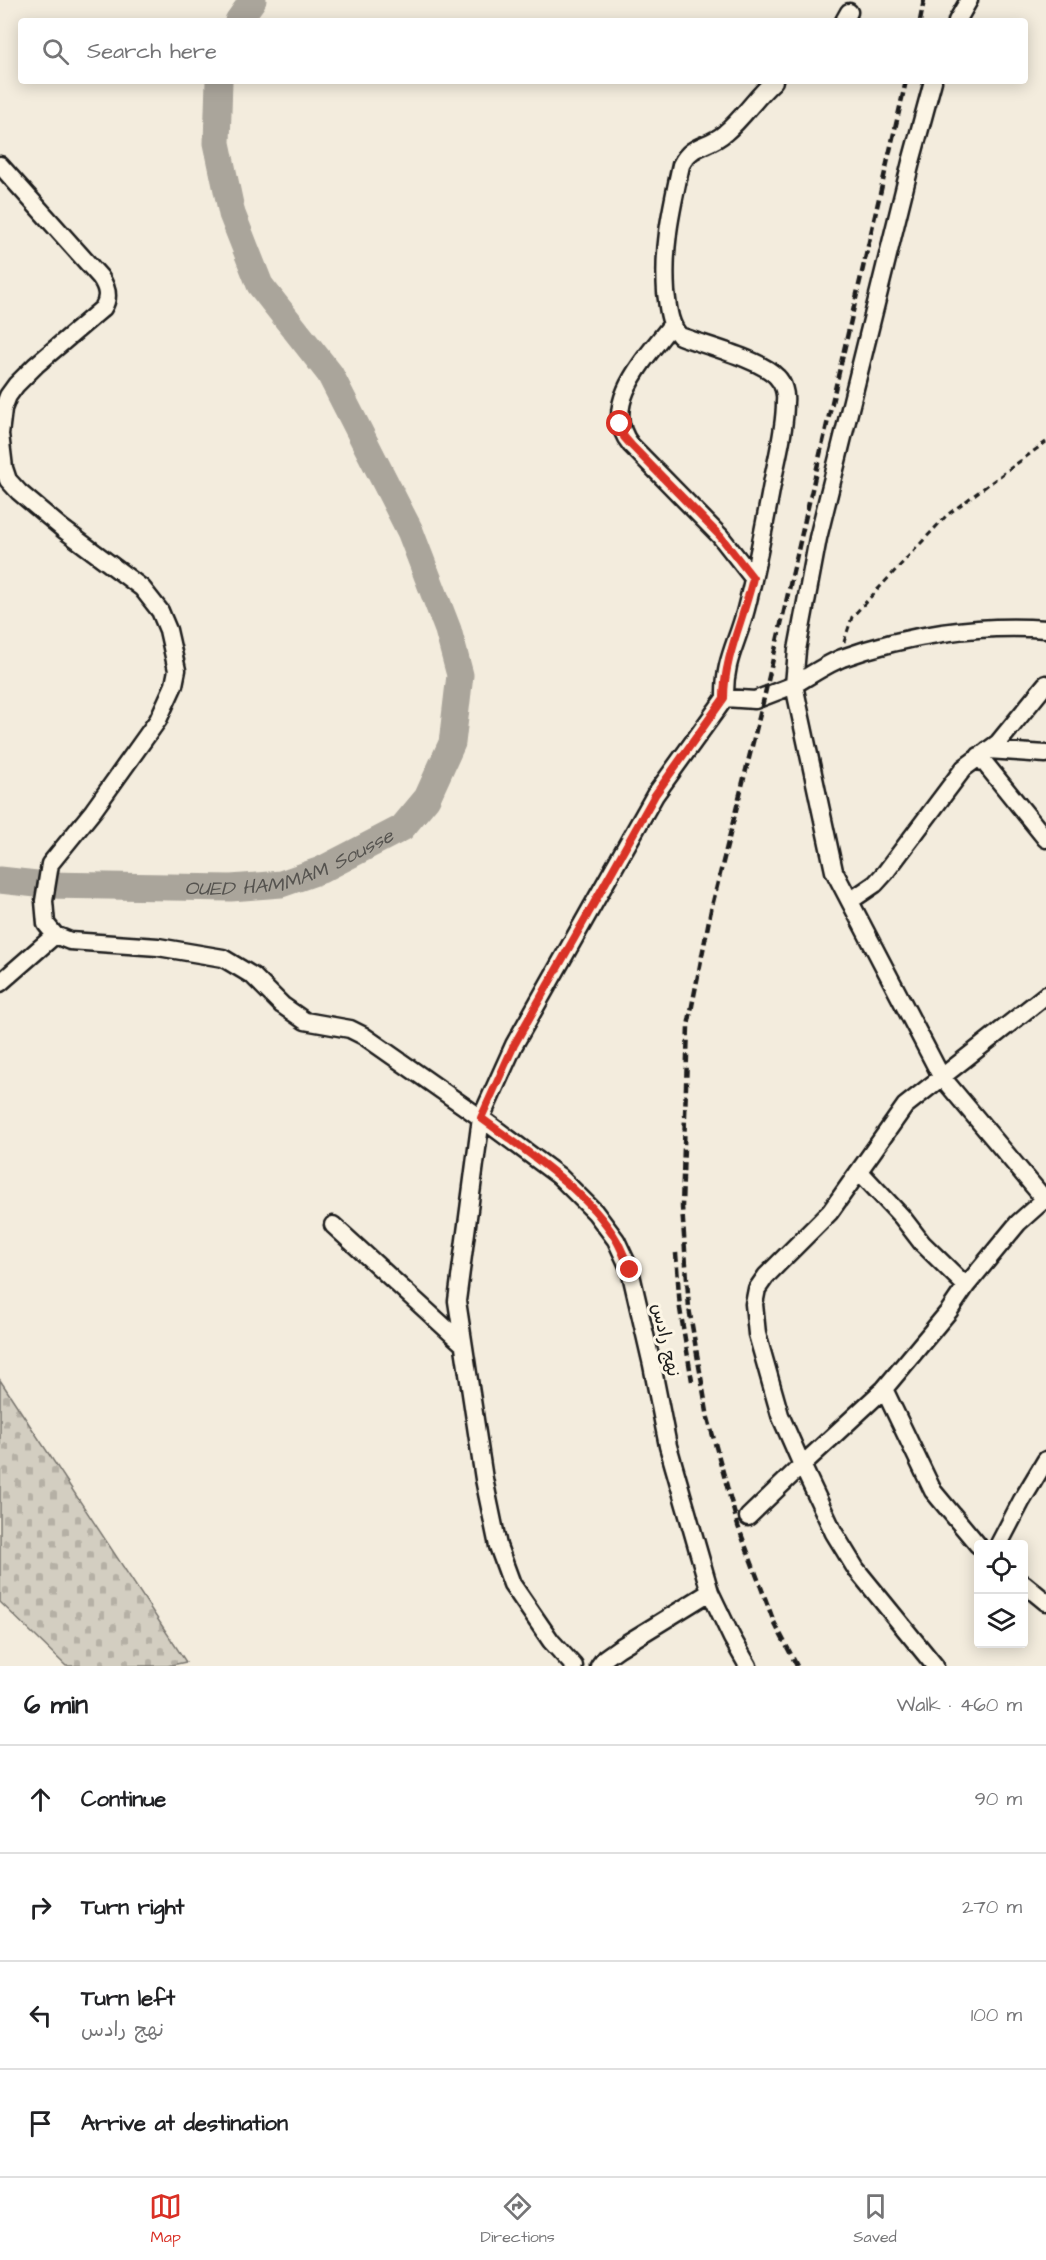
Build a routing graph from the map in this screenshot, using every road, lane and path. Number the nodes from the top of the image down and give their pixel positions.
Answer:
1 (969, 0) edge
2 (959, 18) edge
3 (771, 84) edge
4 (932, 84) edge
5 (0, 165) edge
6 (672, 324) junction
7 (1046, 442) edge
8 (753, 578) junction
9 (1046, 629) edge
10 (840, 659) junction
11 (1046, 684) edge
12 (794, 685) junction
13 (724, 698) junction
14 (984, 753) junction
15 (1046, 754) edge
16 (1046, 839) edge
17 (850, 902) junction
18 (55, 935) junction
19 (0, 983) edge
20 (1046, 994) edge
21 (941, 1076) junction
22 (481, 1118) junction
23 (860, 1172) junction
24 (1045, 1199) edge
25 (333, 1225) dead end
26 (966, 1286) junction
27 (462, 1343) junction
28 (884, 1389) junction
29 (1046, 1460) edge
30 (802, 1465) junction
31 (748, 1517) dead end
32 (974, 1540) edge
33 (1002, 1540) edge
34 (1028, 1588) edge
35 (710, 1592) junction
36 (1046, 1602) edge
37 (574, 1666) edge
38 (599, 1666) edge
39 (748, 1666) edge
40 (935, 1666) edge

1 - 2 street
3 - 6 street
4 - 12 street
5 - 18 street
6 - 8 street
6 - 8 street
7 - 10 path
8 - 13 street
9 - 10 street
10 - 12 street
11 - 14 street
12 - 13 street
12 - 17 street
13 - 22 street
14 - 15 street
14 - 16 street
14 - 17 street
17 - 21 street
18 - 19 street
18 - 22 street, نهج رادس
20 - 21 street
21 - 23 street
21 - 24 street
22 - 27 street
22 - 35 street, نهج رادس
23 - 26 street
23 - 30 street
24 - 26 street
25 - 27 street
26 - 28 street
27 - 37 street
28 - 30 street
28 - 32 street
29 - 33 street
30 - 31 street
30 - 40 street
34 - 36 street
35 - 38 street
35 - 39 street, نهج رادس

